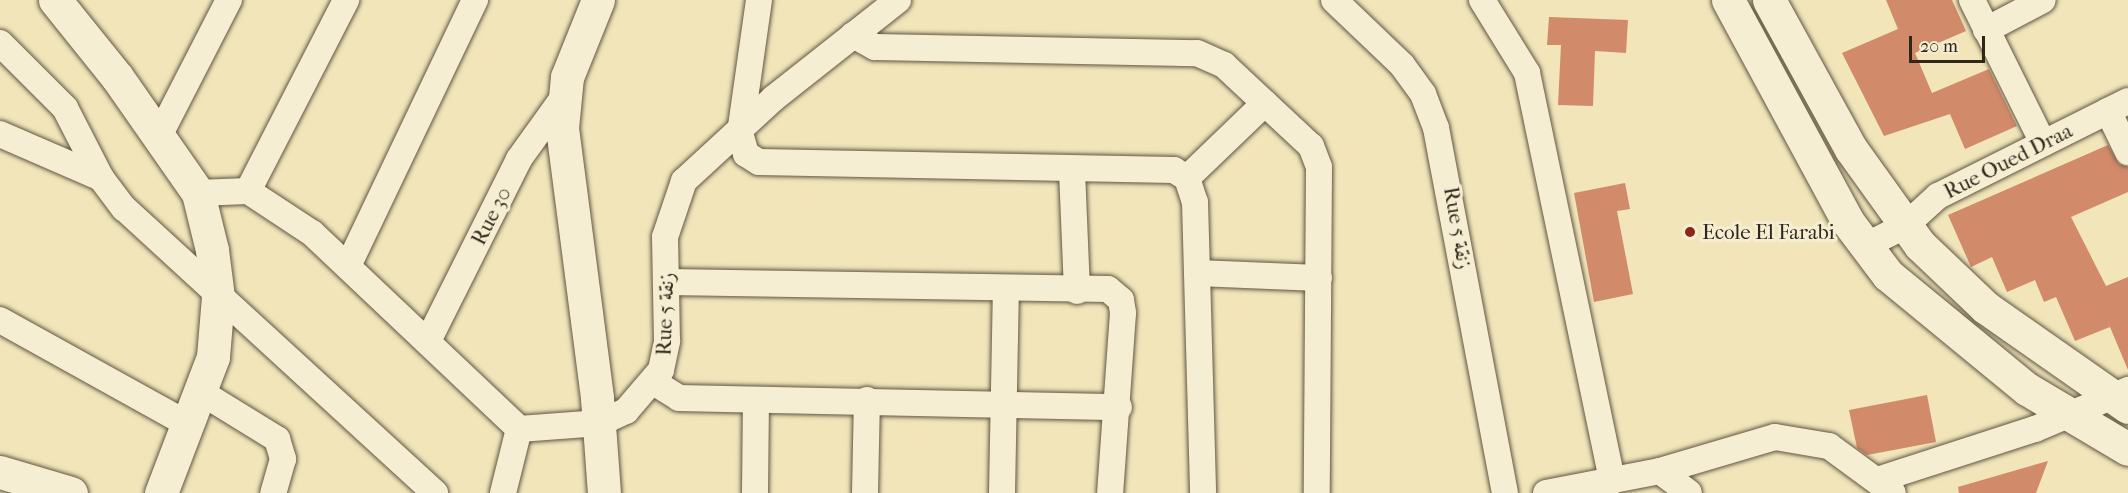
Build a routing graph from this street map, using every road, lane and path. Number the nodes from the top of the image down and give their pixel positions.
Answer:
1 (229, 0) edge
2 (346, 0) edge
3 (475, 0) edge
4 (598, 0) edge
5 (759, 0) edge
6 (898, 0) edge
7 (1334, 0) edge
8 (1482, 0) edge
9 (1728, 0) edge
10 (1769, 0) edge
11 (1972, 0) edge
12 (2043, 0) edge
13 (69, 6) edge
14 (1986, 30) junction
15 (853, 35) junction
16 (0, 43) edge
17 (563, 98) junction
18 (1265, 103) junction
19 (2118, 106) edge
20 (740, 133) junction
21 (0, 134) edge
22 (159, 136) junction
23 (2043, 143) junction
24 (2128, 152) edge
25 (1072, 171) junction
26 (101, 178) junction
27 (1187, 178) junction
28 (248, 191) junction
29 (198, 193) junction
30 (1905, 226) junction
31 (1863, 247) junction
32 (349, 264) junction
33 (1197, 273) junction
34 (1319, 278) junction
35 (668, 282) junction
36 (1006, 288) junction
37 (1077, 291) junction
38 (218, 297) junction
39 (0, 320) edge
40 (428, 341) junction
41 (654, 383) junction
42 (199, 391) junction
43 (2122, 398) edge
44 (867, 400) junction
45 (756, 401) junction
46 (1003, 403) junction
47 (1119, 407) junction
48 (2067, 417) junction
49 (184, 422) junction
50 (600, 423) junction
51 (519, 429) junction
52 (2128, 449) edge
53 (1660, 471) junction
54 (0, 472) edge
55 (1612, 481) junction
56 (1885, 487) edge
57 (168, 490) edge
58 (71, 493) edge
59 (273, 493) edge
60 (435, 493) edge
61 (503, 493) edge
62 (604, 493) edge
63 (755, 493) edge
64 (865, 493) edge
65 (1002, 493) edge
66 (1110, 493) edge
67 (1203, 493) edge
68 (1317, 493) edge
69 (1505, 493) edge
70 (1546, 493) edge
71 (1689, 493) edge

1 - 22 street
2 - 28 street
3 - 32 street
4 - 17 street
5 - 20 street
6 - 15 street, Rue 5 زنقة
7 - 69 street, Rue 5 زنقة
8 - 55 street
9 - 31 street
10 - 30 street
11 - 14 street
12 - 14 street
13 - 22 street
14 - 23 street
15 - 18 street
15 - 20 street, Rue 5 زنقة
16 - 26 street
17 - 40 street, Rue 30
17 - 50 street
18 - 27 street
18 - 34 street
19 - 23 street, Rue Oued Draa
19 - 24 street
20 - 25 street
20 - 35 street, Rue 5 زنقة
21 - 26 street
22 - 29 street
23 - 30 street, Rue Oued Draa
25 - 27 street
25 - 37 street
26 - 38 street
27 - 33 street
28 - 29 street
28 - 32 street
29 - 38 street
30 - 31 street, Rue Oued Draa
30 - 43 street
31 - 48 street
32 - 40 street
33 - 34 street
33 - 67 street
34 - 68 street
35 - 36 street
35 - 41 street, Rue 5 زنقة
36 - 37 street
36 - 46 street
37 - 47 street
38 - 42 street
38 - 60 street
39 - 49 street
40 - 51 street
41 - 45 street
41 - 50 street, Rue 5 زنقة
42 - 49 street
42 - 59 street
43 - 48 street
44 - 45 street
44 - 46 street
44 - 64 street
45 - 63 street
46 - 47 street
46 - 65 street
47 - 66 street
48 - 52 street
48 - 56 street
49 - 57 street
50 - 51 street, Rue 5 زنقة
50 - 62 street
51 - 61 street
53 - 55 street
53 - 56 street
53 - 71 street
54 - 58 street
55 - 70 street

